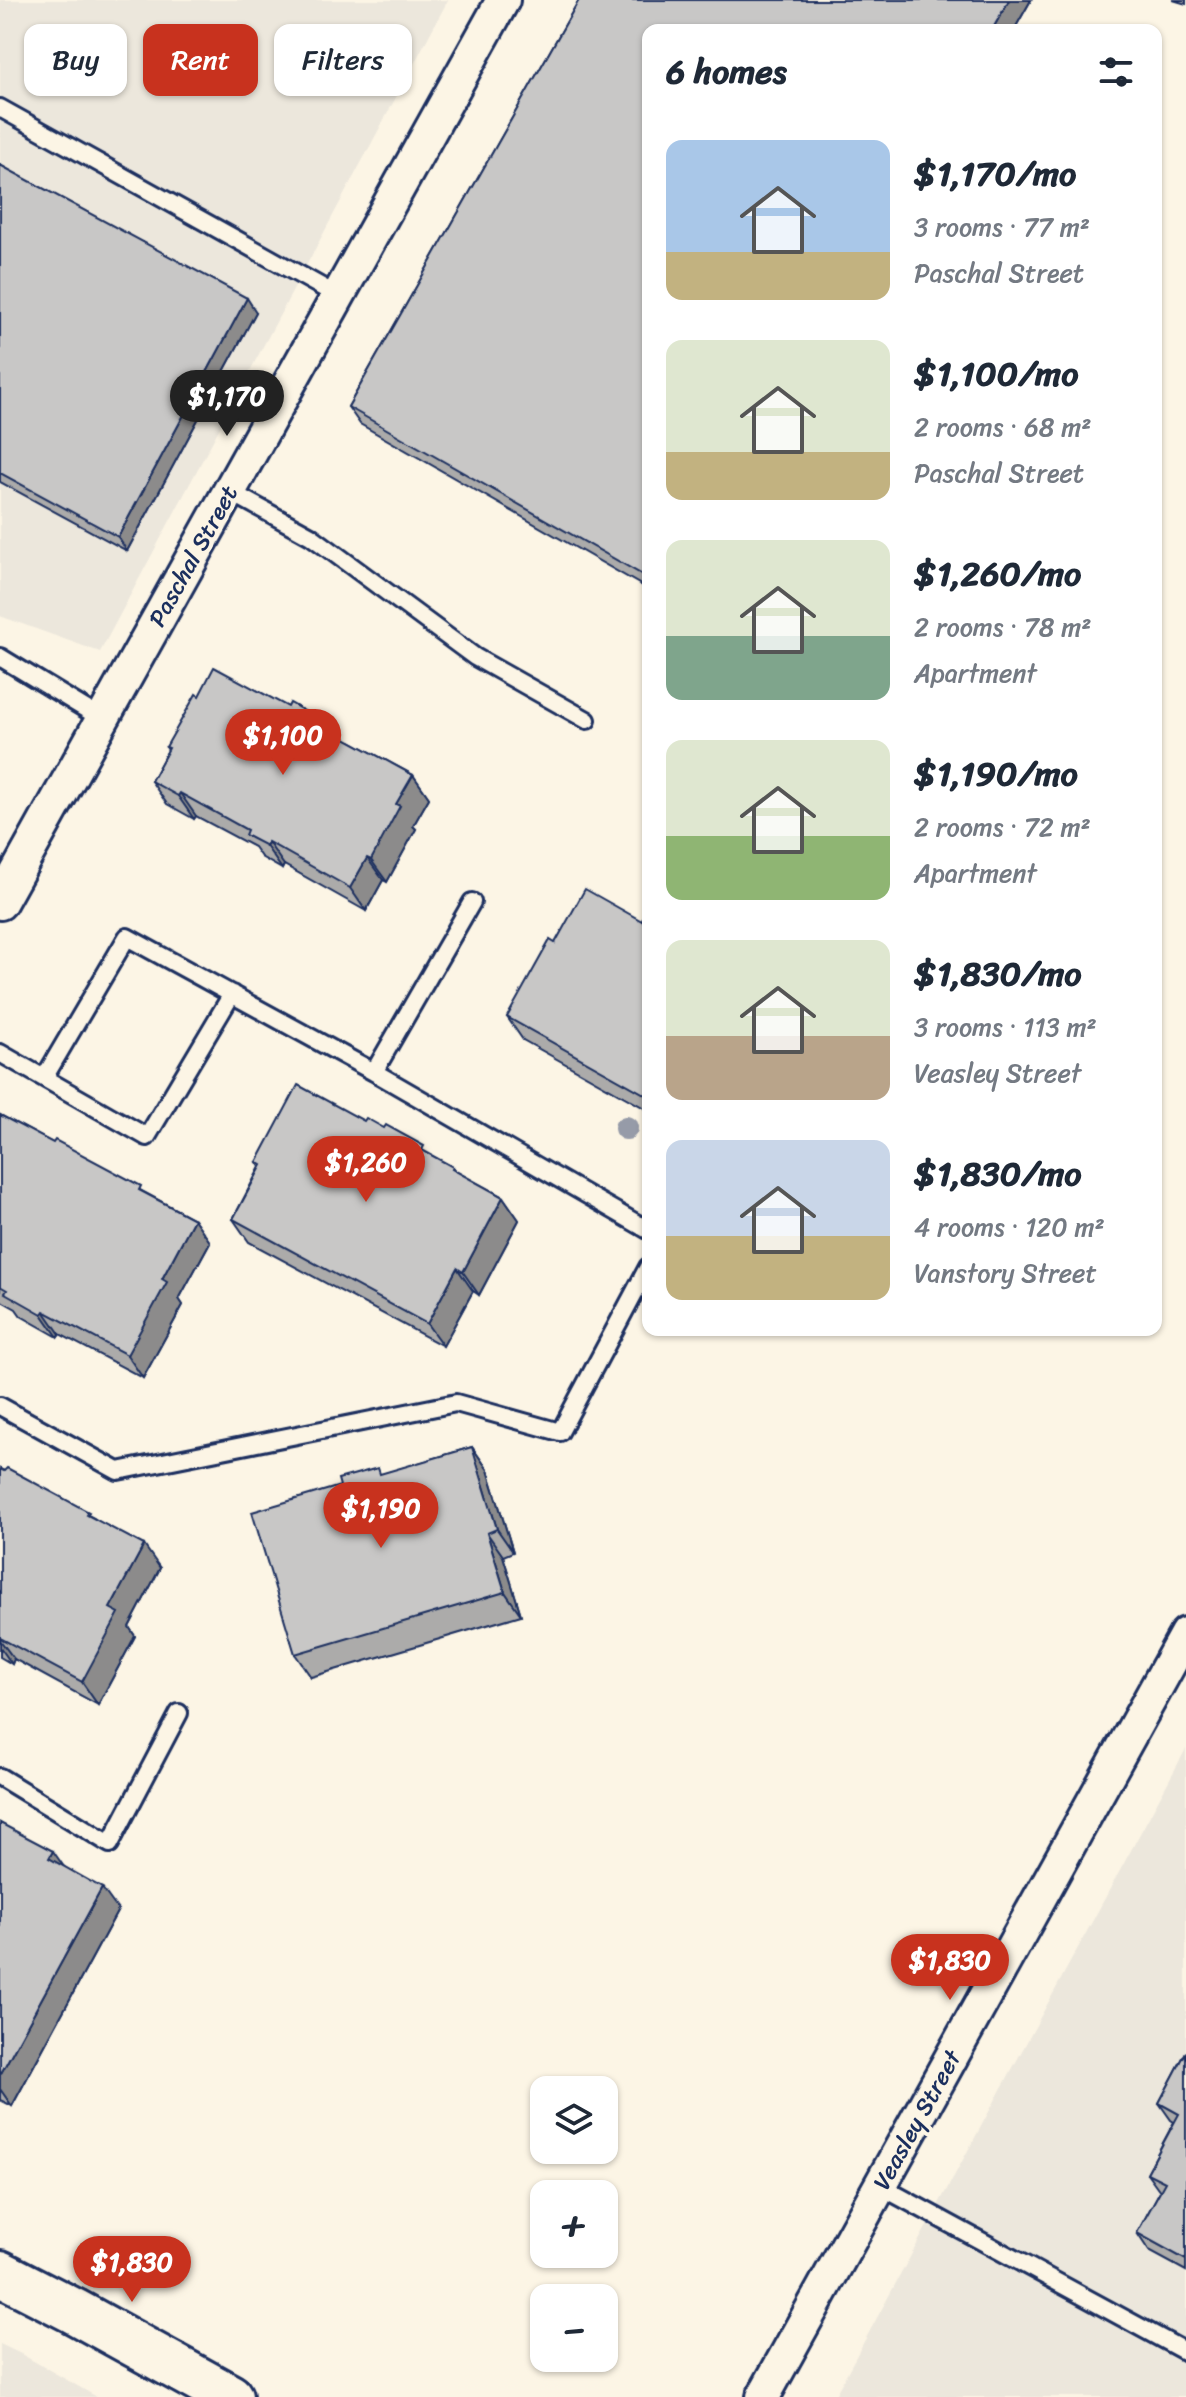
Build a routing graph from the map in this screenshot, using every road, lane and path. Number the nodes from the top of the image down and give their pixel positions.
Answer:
1 (503, 0) edge
2 (0, 108) edge
3 (338, 296) junction
4 (229, 491) junction
5 (0, 657) edge
6 (102, 719) junction
7 (587, 720) dead end
8 (472, 902) dead end
9 (0, 903) edge
10 (232, 994) junction
11 (0, 1053) edge
12 (374, 1072) junction
13 (44, 1078) junction
14 (642, 1227) edge
15 (642, 1278) edge
16 (0, 1406) edge
17 (1186, 1634) edge
18 (179, 1713) dead end
19 (0, 1777) edge
20 (880, 2186) junction
21 (0, 2273) edge
22 (1186, 2352) edge
23 (230, 2397) edge
24 (763, 2397) edge

1 - 3 street, Paschal Street
2 - 3 lane
3 - 4 street, Paschal Street
4 - 6 street, Paschal Street
4 - 7 lane
5 - 6 lane
6 - 9 street, Paschal Street
8 - 12 lane
10 - 12 lane
10 - 13 lane
10 - 13 lane
11 - 13 lane
12 - 14 lane
15 - 16 lane
17 - 20 street, Veasley Street
18 - 19 lane
20 - 22 lane
20 - 24 street, Veasley Street
21 - 23 street

